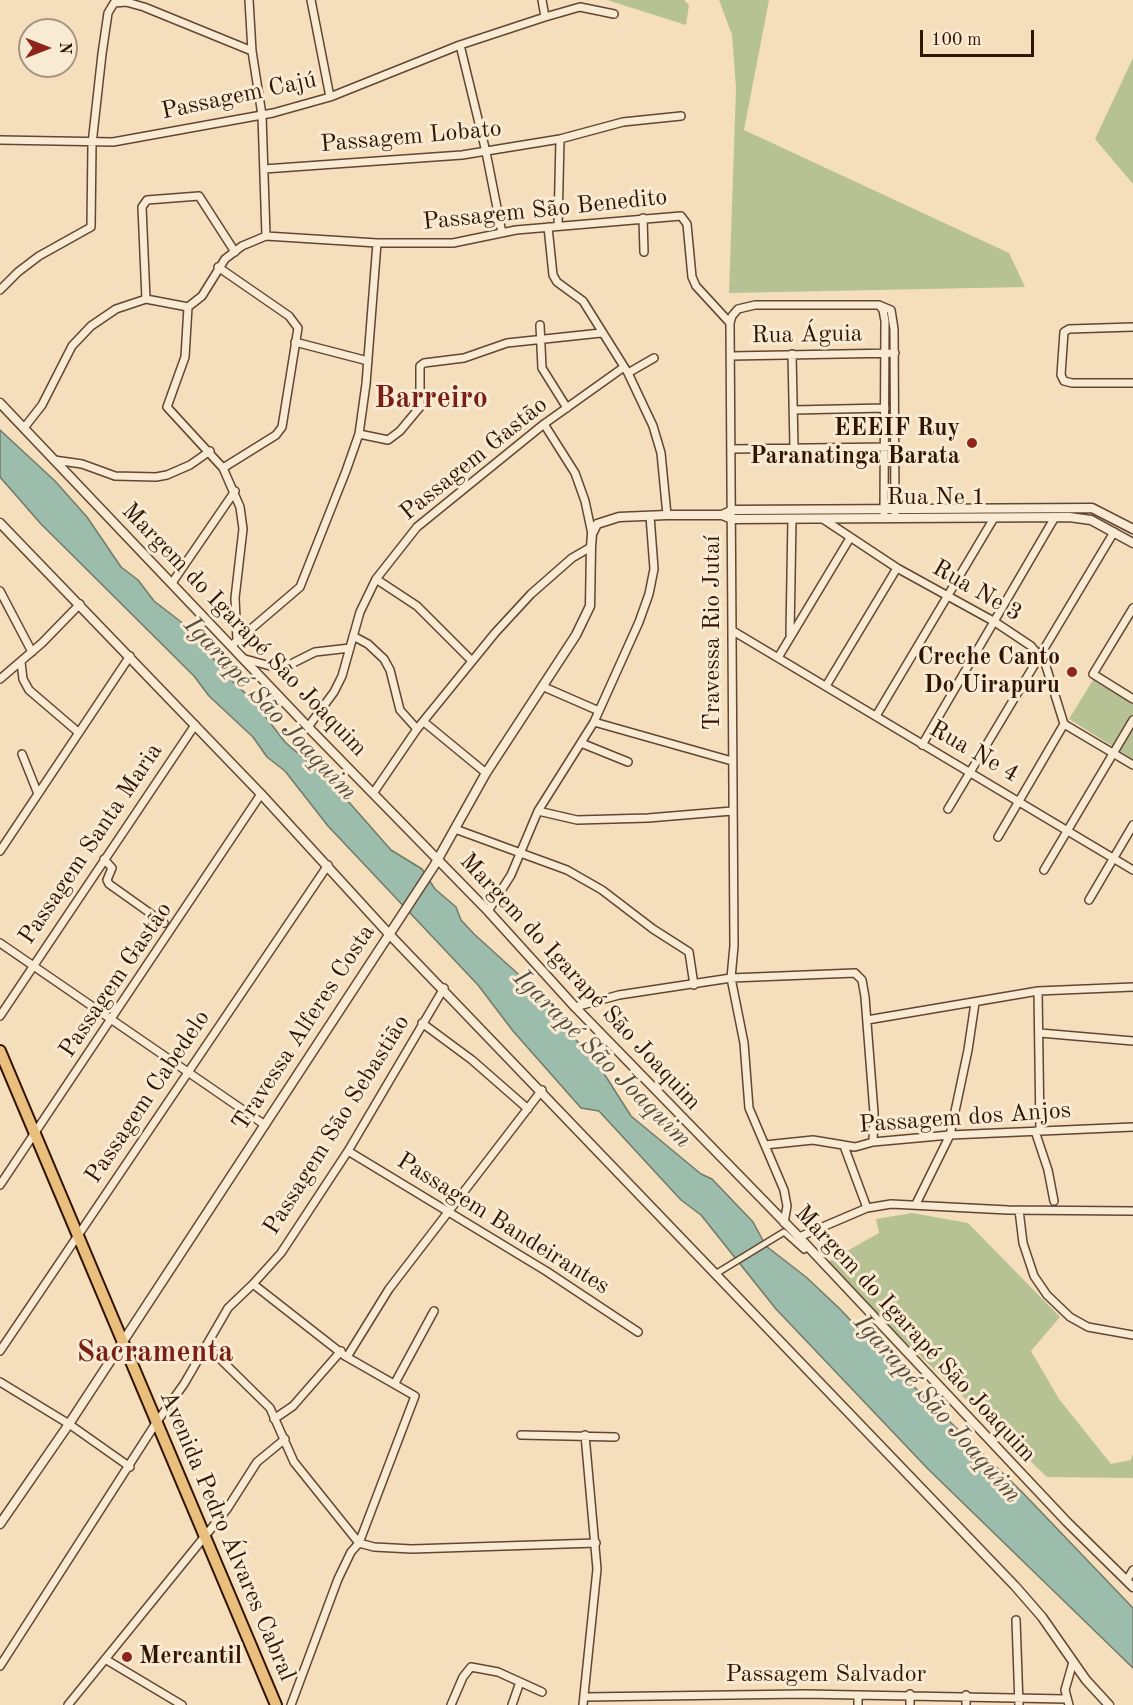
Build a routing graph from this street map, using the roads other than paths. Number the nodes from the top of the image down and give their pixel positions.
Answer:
1 (249, 0) edge
2 (311, 0) edge
3 (542, 0) edge
4 (614, 14) dead end
5 (545, 17) junction
6 (460, 45) junction
7 (252, 51) junction
8 (330, 97) junction
9 (262, 115) junction
10 (681, 116) dead end
11 (560, 139) junction
12 (0, 140) edge
13 (92, 144) junction
14 (486, 152) junction
15 (264, 169) junction
16 (643, 218) junction
17 (558, 226) junction
18 (548, 227) junction
19 (502, 233) junction
20 (266, 236) junction
21 (377, 243) junction
22 (235, 252) junction
23 (644, 252) dead end
24 (218, 267) junction
25 (0, 290) edge
26 (146, 299) junction
27 (879, 305) junction
28 (188, 307) junction
29 (730, 323) junction
30 (540, 325) dead end
31 (1133, 327) edge
32 (602, 333) junction
33 (540, 340) junction
34 (295, 342) junction
35 (895, 353) junction
36 (792, 354) junction
37 (885, 354) junction
38 (731, 356) junction
39 (654, 358) dead end
40 (368, 361) junction
41 (626, 370) junction
42 (1133, 383) edge
43 (0, 403) edge
44 (894, 404) junction
45 (885, 406) junction
46 (567, 408) junction
47 (793, 410) junction
48 (544, 424) junction
49 (24, 428) junction
50 (359, 434) junction
51 (794, 447) junction
52 (885, 447) junction
53 (894, 447) junction
54 (732, 449) junction
55 (210, 451) junction
56 (53, 460) junction
57 (223, 468) junction
58 (235, 491) junction
59 (895, 508) junction
60 (884, 513) junction
61 (732, 514) junction
62 (667, 515) junction
63 (650, 516) junction
64 (1055, 517) junction
65 (895, 518) junction
66 (994, 518) junction
67 (792, 519) junction
68 (823, 519) junction
69 (0, 523) edge
70 (1130, 527) edge
71 (592, 534) junction
72 (1118, 534) junction
73 (850, 538) junction
74 (1133, 543) edge
75 (591, 547) junction
76 (897, 568) junction
77 (376, 579) junction
78 (172, 584) junction
79 (0, 591) edge
80 (946, 595) junction
81 (80, 604) junction
82 (1133, 608) edge
83 (995, 622) junction
84 (733, 631) junction
85 (353, 636) junction
86 (790, 637) junction
87 (234, 643) junction
88 (350, 648) junction
89 (32, 652) junction
90 (1041, 655) junction
91 (130, 656) junction
92 (779, 656) junction
93 (244, 659) junction
94 (471, 660) junction
95 (21, 662) junction
96 (0, 679) edge
97 (826, 686) junction
98 (544, 687) junction
99 (1133, 699) edge
100 (599, 711) junction
101 (876, 716) junction
102 (1133, 720) edge
103 (424, 722) junction
104 (594, 722) junction
105 (1064, 724) junction
106 (195, 725) junction
107 (308, 727) junction
108 (417, 729) junction
109 (78, 732) junction
110 (580, 743) junction
111 (922, 745) junction
112 (1113, 753) junction
113 (22, 754) dead end
114 (732, 761) junction
115 (628, 762) dead end
116 (1133, 765) edge
117 (486, 773) junction
118 (970, 773) junction
119 (374, 792) junction
120 (38, 794) junction
121 (261, 794) junction
122 (1019, 801) junction
123 (948, 809) dead end
124 (538, 811) junction
125 (732, 811) junction
126 (1133, 825) edge
127 (455, 829) junction
128 (1066, 830) junction
129 (998, 837) dead end
130 (0, 851) edge
131 (520, 855) junction
132 (1113, 858) junction
133 (104, 859) junction
134 (436, 863) junction
135 (328, 865) junction
136 (1044, 870) dead end
137 (1133, 870) edge
138 (1089, 900) dead end
139 (488, 911) junction
140 (164, 923) dead end
141 (391, 931) junction
142 (0, 944) edge
143 (32, 966) junction
144 (731, 978) junction
145 (694, 985) junction
146 (1133, 987) edge
147 (444, 988) junction
148 (1038, 991) junction
149 (975, 1003) junction
150 (575, 1006) junction
151 (0, 1016) edge
152 (867, 1020) junction
153 (111, 1021) junction
154 (422, 1023) junction
155 (1040, 1033) junction
156 (1133, 1041) edge
157 (0, 1051) edge
158 (187, 1073) junction
159 (542, 1090) junction
160 (528, 1109) junction
161 (265, 1125) junction
162 (1133, 1127) edge
163 (1037, 1131) junction
164 (35, 1135) junction
165 (950, 1135) junction
166 (873, 1142) junction
167 (765, 1145) junction
168 (844, 1146) junction
169 (348, 1151) junction
170 (0, 1185) edge
171 (1054, 1201) dead end
172 (916, 1204) junction
173 (867, 1208) junction
174 (1019, 1210) junction
175 (1133, 1211) edge
176 (448, 1212) junction
177 (784, 1223) junction
178 (78, 1236) junction
179 (799, 1237) junction
180 (808, 1247) junction
181 (717, 1273) junction
182 (253, 1284) junction
183 (434, 1311) dead end
184 (638, 1332) dead end
185 (1133, 1335) edge
186 (121, 1342) junction
187 (207, 1346) junction
188 (0, 1351) edge
189 (344, 1354) junction
190 (0, 1382) edge
191 (395, 1383) junction
192 (274, 1419) junction
193 (156, 1423) junction
194 (69, 1424) junction
195 (521, 1435) dead end
196 (585, 1435) junction
197 (615, 1437) dead end
198 (285, 1439) junction
199 (130, 1467) junction
200 (0, 1524) edge
201 (206, 1534) junction
202 (359, 1543) junction
203 (596, 1543) junction
204 (1133, 1570) edge
205 (1130, 1583) edge
206 (1016, 1620) dead end
207 (105, 1659) junction
208 (1073, 1662) junction
209 (0, 1666) edge
210 (520, 1682) junction
211 (542, 1692) dead end
212 (910, 1694) junction
213 (858, 1695) junction
214 (966, 1695) junction
215 (1018, 1696) junction
216 (585, 1697) junction
217 (1067, 1702) edge
218 (68, 1705) edge
219 (182, 1705) edge
220 (276, 1705) edge
221 (291, 1705) edge
222 (451, 1705) edge
223 (512, 1705) edge
224 (583, 1705) edge
225 (858, 1705) edge
226 (910, 1705) edge
227 (966, 1705) edge
228 (1019, 1705) edge
229 (1109, 1705) edge

1 - 7 street
2 - 8 street
3 - 5 street
4 - 5 street, Passagem Cajú
5 - 6 street, Passagem Cajú
6 - 8 street, Passagem Cajú
6 - 14 street
7 - 9 street
7 - 13 street
8 - 9 street, Passagem Cajú
9 - 13 street, Passagem Cajú
9 - 15 street
10 - 11 street, Passagem Lobato
11 - 14 street, Passagem Lobato
11 - 17 street
12 - 13 street, Passagem Cajú
13 - 25 street
14 - 15 street, Passagem Lobato
14 - 19 street
15 - 20 street
16 - 17 street, Passagem São Benedito
16 - 23 street
16 - 29 street, Passagem São Benedito
17 - 18 street, Passagem São Benedito
18 - 19 street, Passagem São Benedito
18 - 32 street
19 - 21 street, Passagem São Benedito
20 - 21 street, Passagem São Benedito
20 - 22 street
21 - 40 street
22 - 24 street
22 - 26 street
24 - 28 street
24 - 34 street
26 - 28 street
26 - 49 street
27 - 29 street
27 - 35 street
27 - 37 street
28 - 55 street
29 - 38 street, Travessa Rio Jutaí
30 - 33 street
31 - 42 street
32 - 33 street
32 - 41 street
33 - 46 street
33 - 50 street
34 - 40 street
34 - 57 street
35 - 37 street, Rua Águia
35 - 44 street
36 - 37 street, Rua Águia
36 - 38 street, Rua Águia
36 - 47 street
37 - 45 street
38 - 54 street, Travessa Rio Jutaí
39 - 41 street, Passagem Gastão
40 - 50 street
41 - 46 street, Passagem Gastão
41 - 62 street
43 - 49 street, Margem do Igarapé São Joaquim
44 - 45 street
44 - 53 street
45 - 47 street
45 - 52 street
46 - 48 street, Passagem Gastão
47 - 51 street
48 - 71 street
48 - 77 street, Passagem Gastão
49 - 56 street, Margem do Igarapé São Joaquim
50 - 87 street
51 - 52 street
51 - 54 street
52 - 53 street
52 - 60 street
53 - 59 street
54 - 61 street, Travessa Rio Jutaí
55 - 56 street
55 - 57 street
56 - 78 street, Margem do Igarapé São Joaquim
57 - 58 street
58 - 78 street
58 - 87 street
59 - 60 street, Rua Ne 1
59 - 65 street
59 - 70 street, Rua Ne 1
60 - 61 street, Rua Ne 1
60 - 65 street, Rua Ne 1
60 - 68 street, Rua Ne 1
61 - 62 street
61 - 67 street, Rua Ne 1
61 - 84 street, Travessa Rio Jutaí
62 - 63 street
63 - 71 street
63 - 100 street
64 - 66 street, Rua Ne 1
64 - 72 street, Rua Ne 1
64 - 83 street
65 - 66 street, Rua Ne 1
66 - 80 street
67 - 68 street, Rua Ne 1
67 - 86 street
68 - 73 street, Rua Ne 3
69 - 81 street
70 - 72 street
71 - 75 street, Travessa Alferes Costa
72 - 74 street, Rua Ne 1
72 - 90 street
73 - 76 street, Rua Ne 3
73 - 86 street
75 - 94 street
75 - 98 street, Travessa Alferes Costa
76 - 80 street, Rua Ne 3
76 - 97 street
77 - 85 street, Passagem Gastão
77 - 94 street
78 - 87 street, Margem do Igarapé São Joaquim
79 - 89 street
80 - 83 street, Rua Ne 3
80 - 101 street
81 - 89 street
81 - 91 street
82 - 99 street
83 - 90 street, Rua Ne 3
83 - 111 street
84 - 92 street, Rua Ne 4
84 - 114 street, Travessa Rio Jutaí
85 - 88 street, Passagem Gastão
85 - 108 street
86 - 92 street
87 - 93 street, Margem do Igarapé São Joaquim
88 - 93 street
88 - 107 street, Passagem Gastão
89 - 95 street
90 - 105 street
90 - 118 street
91 - 106 street
91 - 109 street
92 - 97 street, Rua Ne 4
93 - 107 street, Margem do Igarapé São Joaquim
94 - 103 street
95 - 96 street
95 - 109 street
97 - 101 street, Rua Ne 4
98 - 100 street
98 - 117 street, Travessa Alferes Costa
100 - 104 street
101 - 111 street, Rua Ne 4
102 - 112 street
103 - 108 street
103 - 117 street
104 - 110 street
104 - 114 street
105 - 112 street
105 - 122 street
106 - 121 street
106 - 133 street, Passagem Santa Maria
107 - 119 street, Margem do Igarapé São Joaquim
108 - 119 street
109 - 120 street
110 - 115 street
110 - 124 street
111 - 118 street, Rua Ne 4
112 - 116 street
112 - 128 street
113 - 120 street
114 - 125 street, Travessa Rio Jutaí
117 - 127 street, Travessa Alferes Costa
118 - 122 street, Rua Ne 4
118 - 123 street
119 - 134 street, Margem do Igarapé São Joaquim
120 - 130 street
121 - 135 street
121 - 153 street, Passagem Gastão
122 - 128 street, Rua Ne 4
122 - 129 street
124 - 125 street
124 - 131 street
125 - 144 street, Travessa Rio Jutaí
126 - 132 street
127 - 131 street
127 - 134 street, Travessa Alferes Costa
128 - 132 street, Rua Ne 4
128 - 136 street
131 - 139 street
131 - 145 street
132 - 137 street, Rua Ne 4
132 - 138 street
133 - 140 street
133 - 143 street, Passagem Santa Maria
134 - 139 street, Margem do Igarapé São Joaquim
134 - 141 street, Travessa Alferes Costa
135 - 141 street
135 - 158 street, Passagem Cabedelo
139 - 150 street, Margem do Igarapé São Joaquim
141 - 147 street
141 - 161 street, Travessa Alferes Costa
142 - 143 street
143 - 151 street, Passagem Santa Maria
143 - 153 street
144 - 145 street
144 - 152 street
144 - 167 street, Travessa Rio Jutaí
145 - 150 street
146 - 148 street
147 - 154 street, Passagem São Sebastião
147 - 159 street
148 - 149 street
148 - 155 street
149 - 152 street
149 - 165 street
150 - 177 street, Margem do Igarapé São Joaquim
152 - 166 street
153 - 158 street
153 - 164 street, Passagem Gastão
154 - 160 street
154 - 169 street, Passagem São Sebastião
155 - 156 street
155 - 163 street
157 - 164 main road, Avenida Pedro Álvares Cabral
158 - 161 street
158 - 178 street, Passagem Cabedelo
159 - 160 street
159 - 181 street
160 - 176 street
161 - 186 street, Travessa Alferes Costa
162 - 163 street, Passagem dos Anjos
163 - 165 street, Passagem dos Anjos
163 - 171 street
164 - 170 street, Passagem Gastão
164 - 178 main road, Avenida Pedro Álvares Cabral
165 - 166 street, Passagem dos Anjos
165 - 172 street
166 - 168 street, Passagem dos Anjos
167 - 168 street, Passagem dos Anjos
167 - 177 street, Travessa Rio Jutaí
168 - 173 street
169 - 176 street, Passagem Bandeirantes
169 - 182 street, Passagem São Sebastião
172 - 173 street
172 - 174 street
173 - 179 street
174 - 175 street
174 - 185 street
176 - 184 street, Passagem Bandeirantes
176 - 189 street
177 - 179 street, Margem do Igarapé São Joaquim
178 - 186 main road, Avenida Pedro Álvares Cabral
178 - 188 street, Passagem Cabedelo
179 - 180 street, Margem do Igarapé São Joaquim
180 - 181 street
180 - 205 street, Margem do Igarapé São Joaquim
181 - 208 street
182 - 187 street, Passagem São Sebastião
182 - 189 street
183 - 191 street
186 - 193 main road, Avenida Pedro Álvares Cabral
186 - 194 street, Travessa Alferes Costa
187 - 192 street
187 - 193 street, Passagem São Sebastião
189 - 191 street
189 - 192 street
190 - 194 street
191 - 202 street
192 - 198 street
193 - 199 street, Passagem São Sebastião
193 - 201 main road, Avenida Pedro Álvares Cabral
194 - 199 street
194 - 200 street, Travessa Alferes Costa
195 - 196 street
196 - 197 street
196 - 203 street
198 - 201 street
198 - 202 street
199 - 209 street, Passagem São Sebastião
201 - 207 street
201 - 220 main road, Avenida Pedro Álvares Cabral
202 - 203 street
202 - 221 street
203 - 216 street
204 - 205 street
206 - 215 street
207 - 218 street
207 - 219 street
208 - 217 street, Passagem Salvador
208 - 229 street
210 - 211 street
210 - 222 street
210 - 223 street
212 - 213 street, Passagem Salvador
212 - 214 street, Passagem Salvador
212 - 226 street
213 - 216 street, Passagem Salvador
213 - 225 street
214 - 215 street, Passagem Salvador
214 - 227 street
215 - 217 street, Passagem Salvador
215 - 228 street
216 - 224 street

